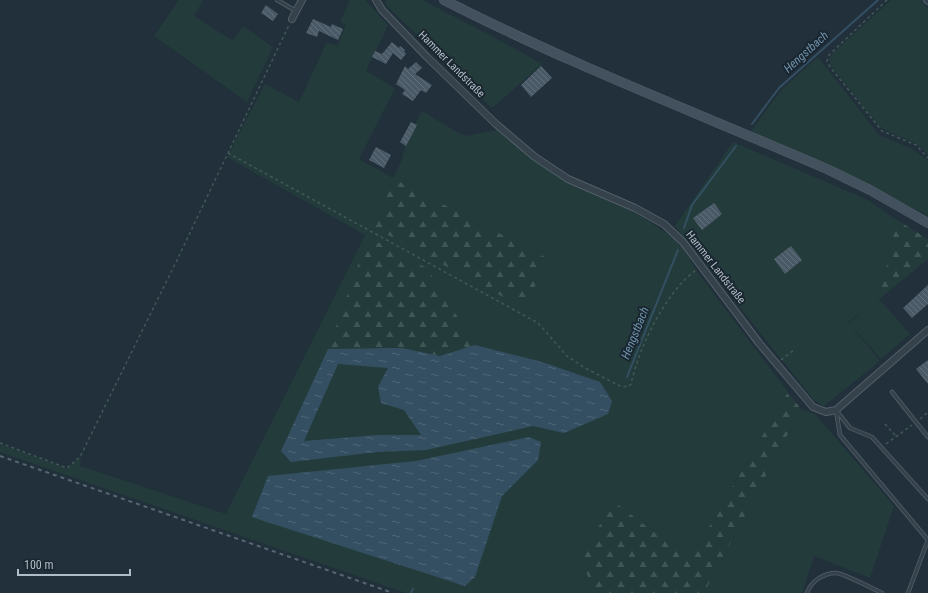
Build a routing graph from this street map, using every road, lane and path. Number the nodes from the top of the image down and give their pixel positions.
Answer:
1 (277, 0) edge
2 (302, 0) edge
3 (376, 0) edge
4 (444, 0) edge
5 (887, 0) edge
6 (296, 11) junction
7 (292, 19) joint
8 (228, 153) junction
9 (928, 158) edge
10 (928, 223) edge
11 (701, 267) junction
12 (928, 330) edge
13 (794, 350) dead end
14 (776, 363) junction
15 (892, 392) dead end
16 (836, 410) junction
17 (927, 413) dead end
18 (917, 421) junction
19 (885, 424) dead end
20 (896, 437) junction
21 (928, 437) edge
22 (0, 443) edge
23 (882, 448) junction
24 (928, 499) edge
25 (807, 593) edge
26 (882, 593) edge
27 (908, 593) edge

1 - 6 lane
2 - 6 street
3 - 11 street, Hammer Landstraße
4 - 10 main road
5 - 9 path
6 - 7 street
7 - 8 path
8 - 11 path
8 - 22 path
11 - 14 street, Hammer Landstraße
12 - 16 street
13 - 14 path
14 - 16 street, Hammer Landstraße
15 - 18 lane
16 - 23 lane
16 - 27 lane
17 - 18 path
18 - 20 path
18 - 21 lane
19 - 20 path
20 - 23 path
23 - 24 lane
25 - 26 lane

